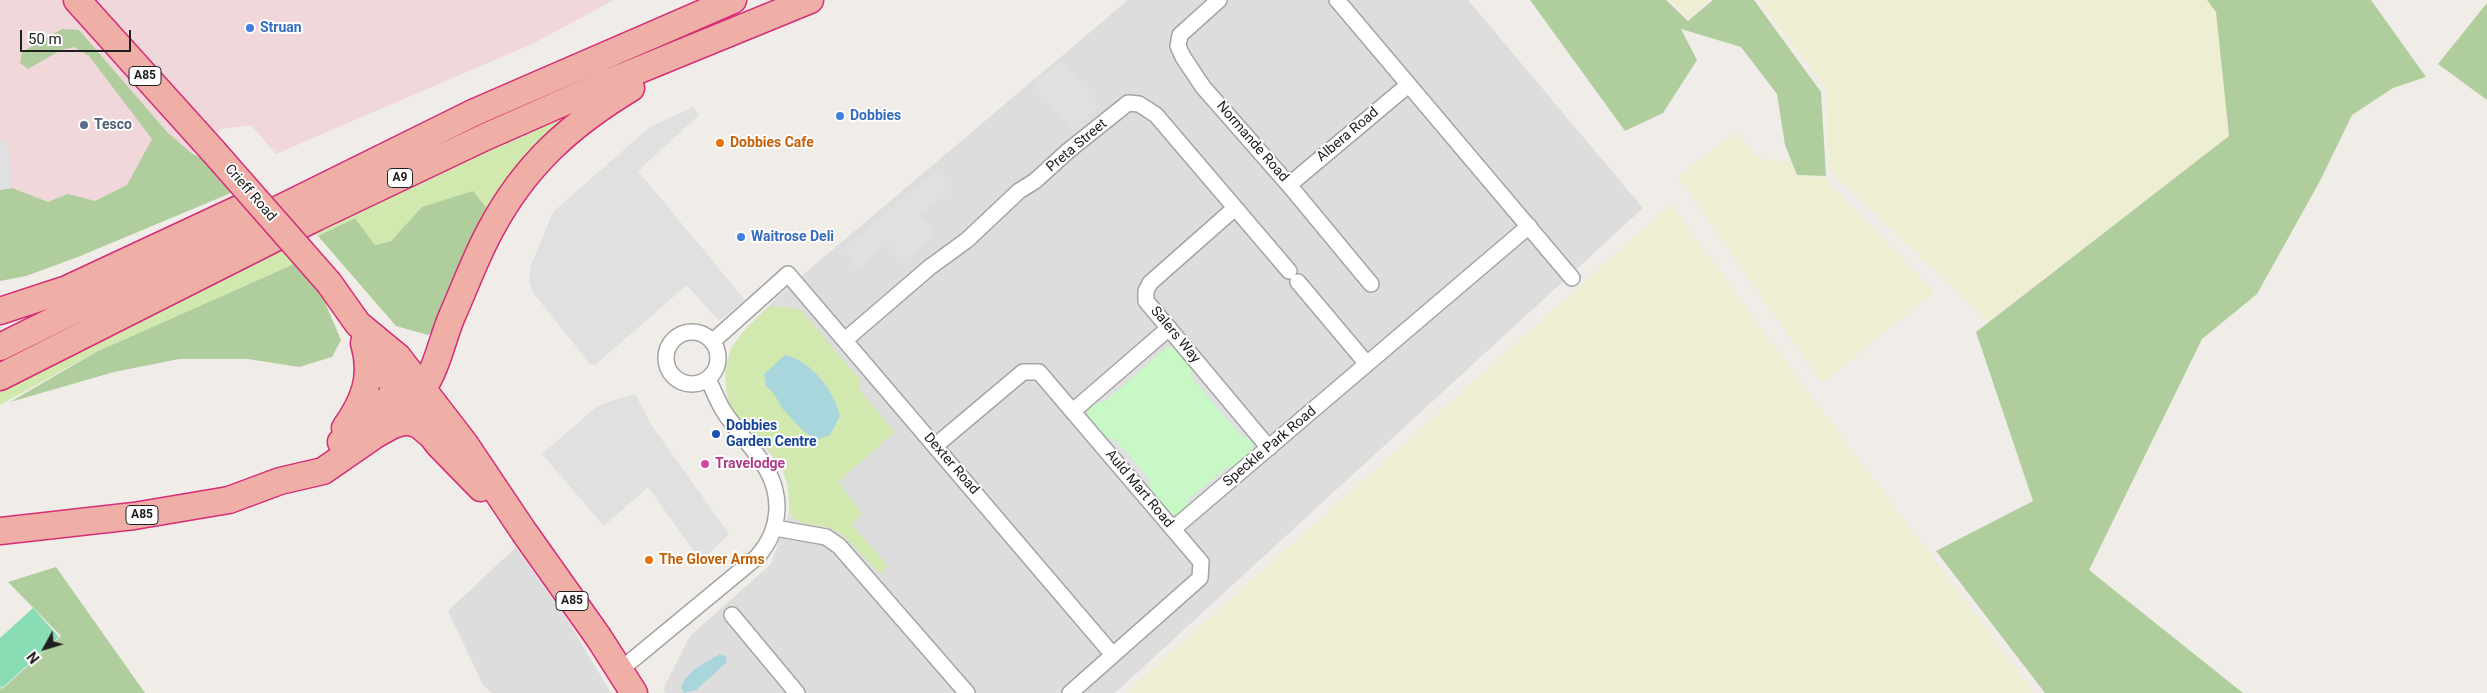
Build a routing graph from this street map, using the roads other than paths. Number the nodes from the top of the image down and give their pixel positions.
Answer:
1 (77, 0) edge
2 (733, 0) edge
3 (810, 0) edge
4 (1219, 0) edge
5 (1337, 0) edge
6 (711, 40) junction
7 (1407, 86) junction
8 (475, 112) junction
9 (1289, 185) junction
10 (1235, 208) junction
11 (1529, 226) junction
12 (1572, 278) dead end
13 (1372, 284) dead end
14 (0, 311) edge
15 (358, 324) junction
16 (1169, 328) junction
17 (845, 340) junction
18 (712, 342) junction
19 (0, 347) edge
20 (1367, 364) junction
21 (0, 376) edge
22 (708, 379) junction
23 (406, 397) junction
24 (1073, 411) junction
25 (935, 446) junction
26 (1269, 448) junction
27 (325, 456) junction
28 (280, 481) junction
29 (775, 528) junction
30 (1173, 529) junction
31 (0, 531) edge
32 (524, 532) junction
33 (732, 615) dead end
34 (1113, 655) junction
35 (619, 671) junction
36 (634, 693) edge
37 (797, 693) edge
38 (967, 693) edge
39 (1070, 693) edge

1 - 15 highway, Crieff Road / A85, bridge
2 - 8 highway, A9
3 - 6 highway, A9
4 - 9 street, Normande Road
5 - 7 street
6 - 21 highway, A9
6 - 23 highway, A9
7 - 9 street, Albera Road
7 - 11 street
8 - 14 highway, A9
8 - 19 highway, A9
9 - 13 street, Normande Road
10 - 16 street, Salers Way
10 - 17 street, Preta Street
10 - 20 street, Preta Street
11 - 12 street
11 - 20 street, Speckle Park Road
15 - 23 highway, Crieff Road / A85
15 - 27 highway, A85
16 - 24 street
16 - 26 street, Salers Way
17 - 18 street, Dexter Road
17 - 25 street, Dexter Road
18 - 22 street
18 - 22 street
20 - 26 street, Speckle Park Road
22 - 29 street
23 - 27 highway, A85
23 - 28 highway
23 - 32 highway, A85
23 - 32 highway, A85
24 - 25 street, Auld Mart Road
24 - 30 street, Auld Mart Road
25 - 34 street, Dexter Road
26 - 30 street, Speckle Park Road
27 - 28 highway, A85
28 - 31 highway, A85
29 - 35 street
29 - 38 street
30 - 34 street, Auld Mart Road
32 - 35 highway, A85
33 - 37 street
34 - 39 street, Auld Mart Road
35 - 36 highway, A85

